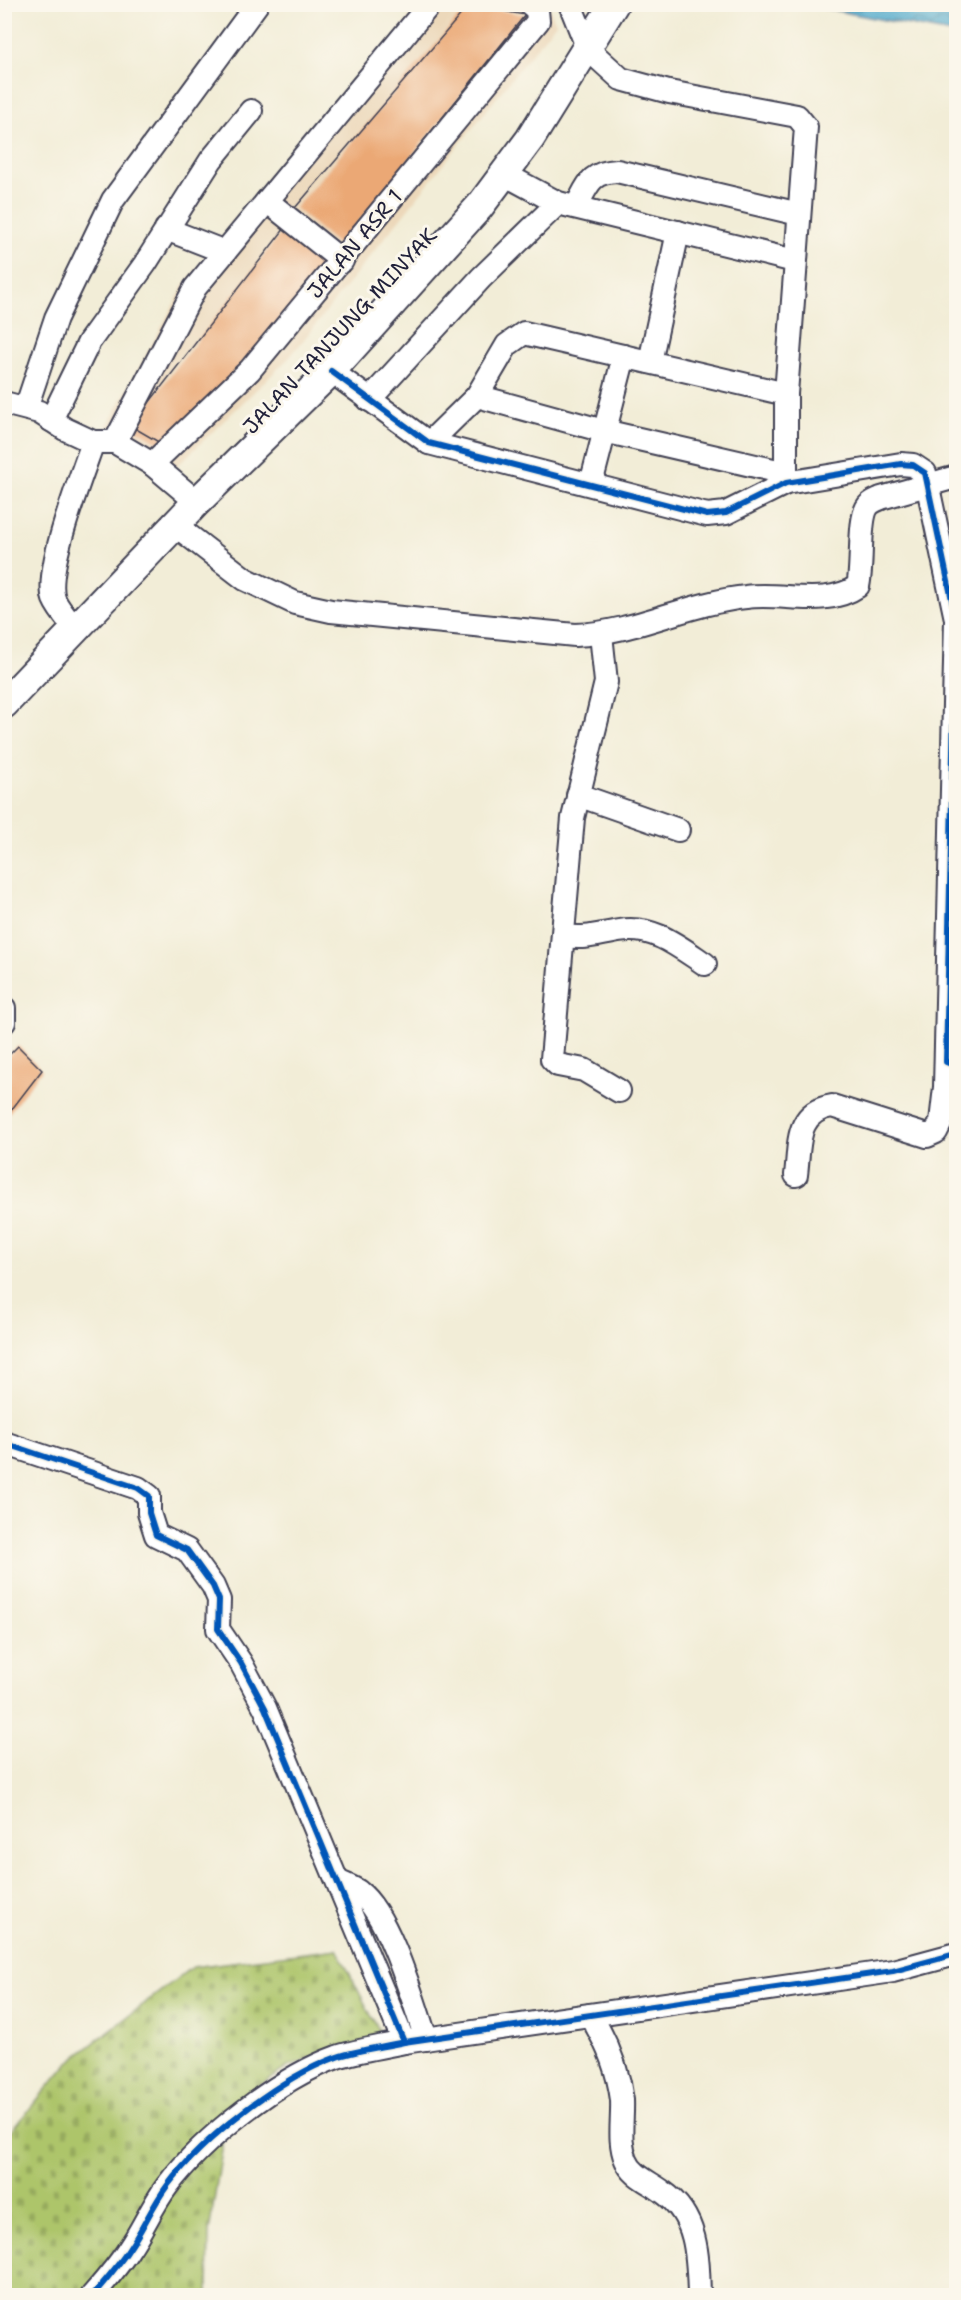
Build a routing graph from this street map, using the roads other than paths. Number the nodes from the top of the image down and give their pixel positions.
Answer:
1 (257, 4) edge
2 (430, 4) edge
3 (570, 4) edge
4 (614, 4) edge
5 (533, 7) edge
6 (588, 49) junction
7 (251, 111) dead end
8 (504, 174) junction
9 (267, 201) junction
10 (567, 205) junction
11 (799, 214) junction
12 (166, 229) junction
13 (678, 232) junction
14 (225, 252) junction
15 (342, 261) junction
16 (795, 261) junction
17 (624, 356) junction
18 (650, 362) junction
19 (331, 371) junction
20 (786, 394) junction
21 (477, 396) junction
22 (369, 400) junction
23 (4, 403) edge
24 (26, 408) junction
25 (51, 420) junction
26 (604, 431) junction
27 (104, 442) junction
28 (429, 443) junction
29 (152, 464) junction
30 (957, 477) edge
31 (786, 478) junction
32 (591, 484) junction
33 (929, 485) junction
34 (197, 502) junction
35 (175, 525) junction
36 (956, 619) edge
37 (76, 630) junction
38 (601, 634) junction
39 (4, 704) edge
40 (955, 767) edge
41 (578, 795) junction
42 (678, 830) dead end
43 (953, 908) edge
44 (563, 936) junction
45 (705, 964) dead end
46 (951, 1064) edge
47 (619, 1090) dead end
48 (796, 1175) dead end
49 (4, 1443) edge
50 (957, 1954) edge
51 (590, 2015) junction
52 (415, 2040) junction
53 (92, 2295) edge
54 (699, 2295) edge

1 - 24 street
2 - 9 street
3 - 6 street
4 - 6 main road, JALAN TANJUNG MINYAK
5 - 15 street, JALAN ASR 1
6 - 8 main road, JALAN TANJUNG MINYAK
6 - 11 street
7 - 12 street
8 - 10 street
8 - 19 main road, JALAN TANJUNG MINYAK
9 - 14 street
9 - 15 street
10 - 11 street
10 - 13 street
10 - 22 street
11 - 16 street
12 - 14 street
12 - 25 street
13 - 16 street
13 - 18 street
14 - 27 street
15 - 29 street, JALAN ASR 1
16 - 20 street
17 - 18 street
17 - 21 street
17 - 26 street
18 - 20 street
19 - 22 street
19 - 34 main road, JALAN TANJUNG MINYAK
20 - 31 street
21 - 26 street
21 - 28 street
22 - 28 street
23 - 24 street
24 - 25 street
25 - 27 street
26 - 31 street
26 - 32 street
27 - 29 street
27 - 37 street
28 - 32 street
29 - 34 street
30 - 33 street
31 - 32 street
31 - 33 street
33 - 36 street
33 - 38 street
34 - 35 main road, JALAN TANJUNG MINYAK
35 - 37 main road, JALAN TANJUNG MINYAK
35 - 38 street
36 - 40 street
37 - 39 main road, JALAN TANJUNG MINYAK
38 - 41 street
40 - 43 street
41 - 42 street
41 - 44 street
43 - 46 street
44 - 45 street
44 - 47 street
46 - 48 street
49 - 52 street
50 - 51 street
51 - 52 street
51 - 54 street
52 - 53 street

